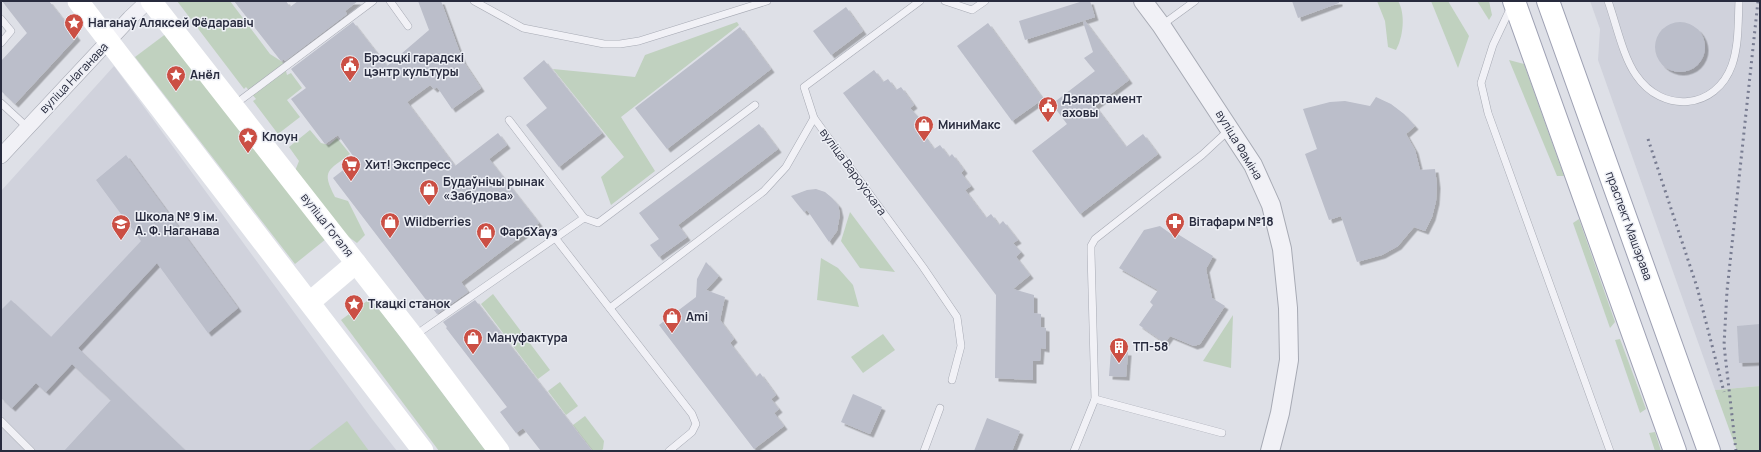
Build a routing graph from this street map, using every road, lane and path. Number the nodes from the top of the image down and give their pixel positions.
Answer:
1 (78, 1) edge
2 (150, 1) edge
3 (373, 1) edge
4 (390, 1) edge
5 (474, 1) edge
6 (768, 1) edge
7 (920, 1) edge
8 (945, 1) edge
9 (985, 1) edge
10 (1143, 1) edge
11 (1195, 1) edge
12 (1514, 1) edge
13 (1548, 1) edge
14 (1608, 1) edge
15 (1739, 1) edge
16 (1, 19) edge
17 (1161, 25) junction
18 (408, 26) dead end
19 (109, 41) junction
20 (1, 42) edge
21 (1, 103) edge
22 (234, 105) junction
23 (755, 106) dead end
24 (814, 118) junction
25 (509, 120) dead end
26 (27, 127) junction
27 (1230, 129) junction
28 (1, 156) edge
29 (584, 218) junction
30 (556, 239) junction
31 (356, 263) junction
32 (310, 302) junction
33 (610, 308) junction
34 (413, 336) junction
35 (952, 380) dead end
36 (1095, 399) junction
37 (940, 408) dead end
38 (1, 421) edge
39 (1222, 434) dead end
40 (1709, 450) edge
41 (31, 451) edge
42 (423, 451) edge
43 (499, 451) edge
44 (669, 451) edge
45 (924, 451) edge
46 (1074, 451) edge
47 (1270, 451) edge
48 (1610, 451) edge
49 (1675, 451) edge

1 - 19 main road
2 - 19 street, вуліца Наганава
2 - 22 main road, вуліца Гогаля
3 - 22 lane
4 - 18 lane
5 - 6 lane
7 - 24 lane, вуліца Вароўскага
8 - 9 lane
10 - 17 street, вуліца Фаміна
11 - 17 lane
12 - 48 lane
12 - 49 main road
13 - 40 main road, праспект Машэрава
14 - 15 lane
16 - 20 lane
17 - 27 street, вуліца Фаміна
19 - 26 street, вуліца Наганава
19 - 32 main road
21 - 26 lane
22 - 31 main road, вуліца Гогаля
23 - 29 lane
24 - 33 lane
24 - 35 lane, вуліца Вароўскага
25 - 29 lane
26 - 28 street, вуліца Наганава
27 - 36 lane
27 - 47 street, вуліца Фаміна
29 - 30 lane
30 - 33 lane
30 - 34 lane
31 - 32 main road
31 - 34 main road, вуліца Гогаля
32 - 42 main road
33 - 44 lane
34 - 43 main road, вуліца Гогаля
36 - 39 lane
36 - 46 lane
37 - 45 lane
38 - 41 lane

